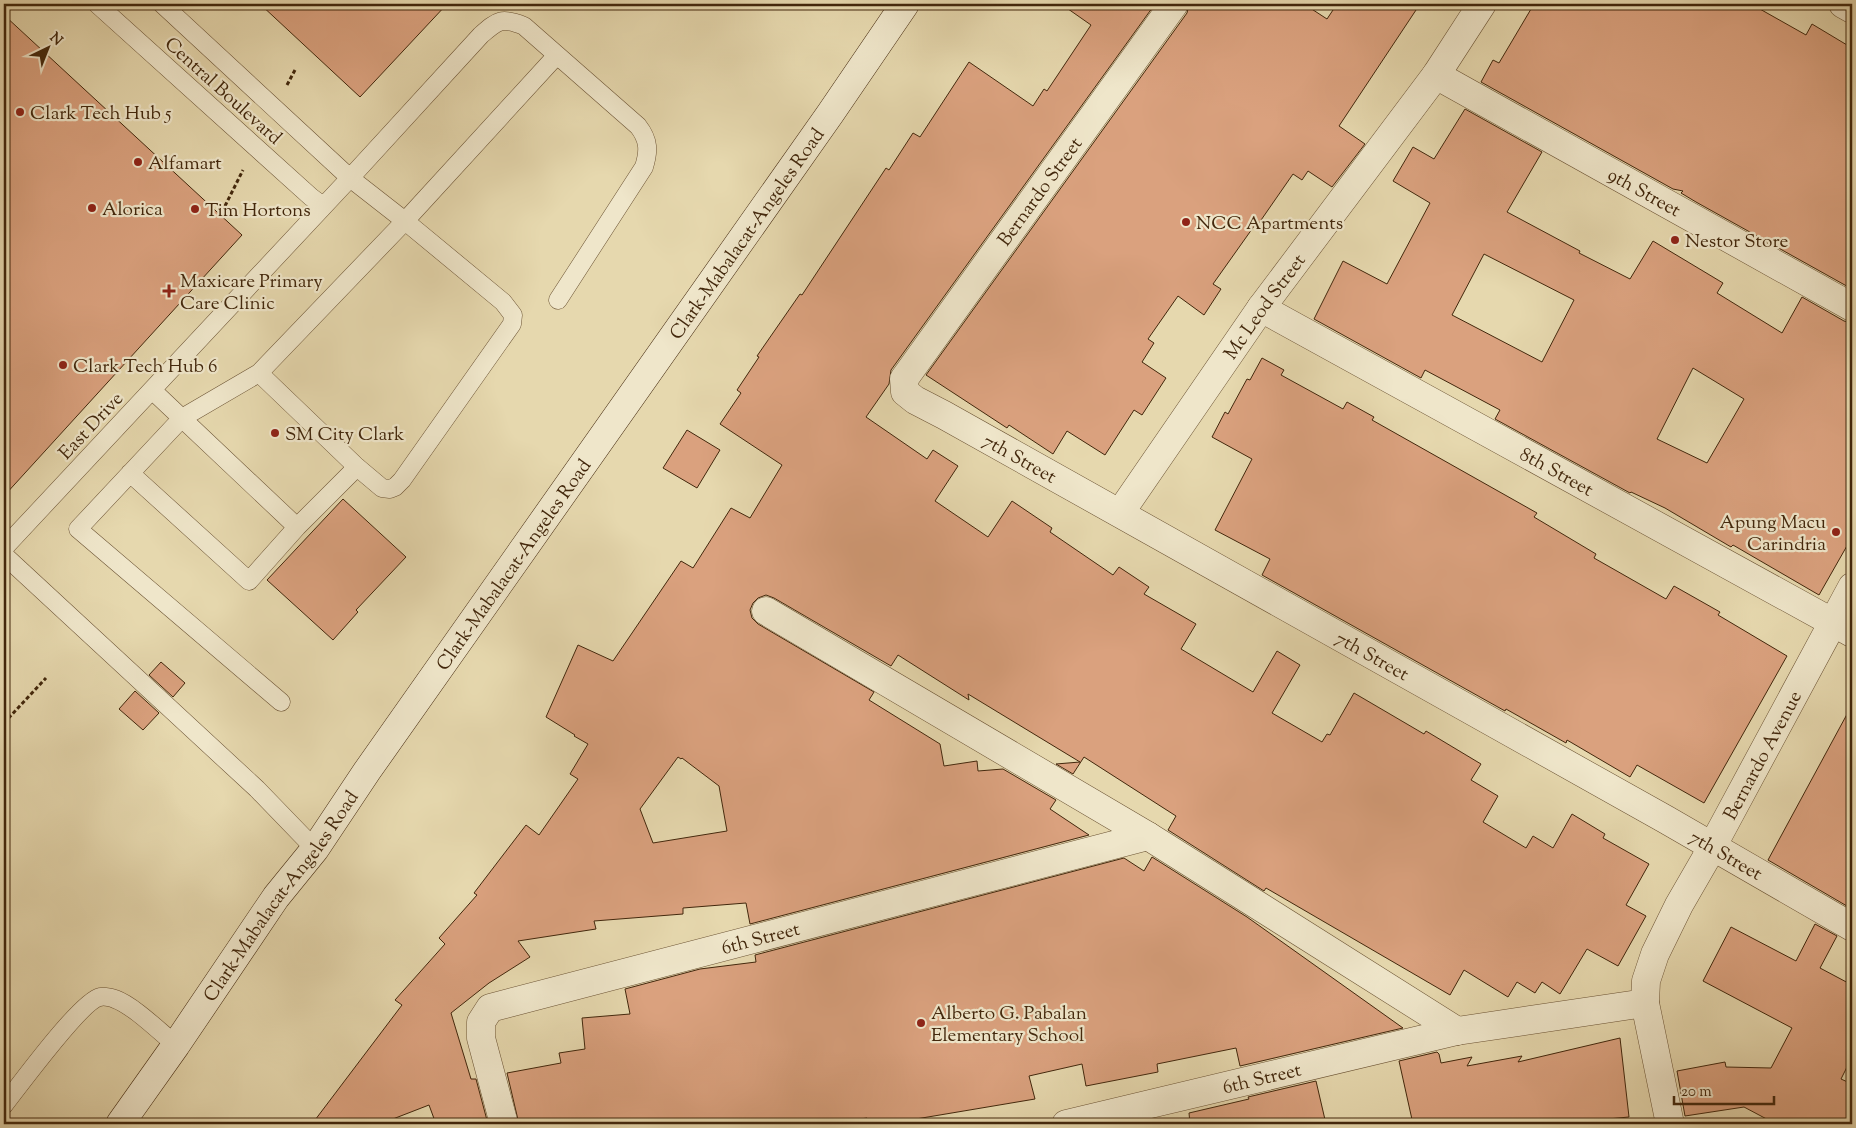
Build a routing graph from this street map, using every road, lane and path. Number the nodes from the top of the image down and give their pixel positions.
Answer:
1 (97, 4) edge
2 (162, 4) edge
3 (905, 4) edge
4 (1174, 4) edge
5 (1482, 4) edge
6 (1842, 4) edge
7 (1852, 9) edge
8 (557, 55) junction
9 (1436, 75) junction
10 (350, 178) junction
11 (324, 206) junction
12 (405, 221) junction
13 (558, 300) dead end
14 (1852, 307) edge
15 (1261, 308) junction
16 (259, 373) junction
17 (904, 379) joint
18 (152, 390) junction
19 (182, 418) junction
20 (357, 467) junction
21 (130, 473) junction
22 (1120, 513) junction
23 (297, 527) junction
24 (4, 548) edge
25 (4, 555) edge
26 (1852, 587) edge
27 (766, 611) dead end
28 (1842, 628) edge
29 (46, 678) dead end
30 (281, 702) dead end
31 (4, 723) edge
32 (1148, 836) junction
33 (1712, 846) junction
34 (315, 848) junction
35 (1852, 927) edge
36 (1645, 1003) junction
37 (1458, 1031) junction
38 (176, 1045) junction
39 (4, 1105) edge
40 (120, 1124) edge
41 (504, 1124) edge
42 (1066, 1124) edge
43 (1670, 1124) edge

1 - 11 lane, Central Boulevard
2 - 10 lane, Central Boulevard
3 - 34 street, Clark-Mabalacat-Angeles Road
4 - 17 street, Bernardo Street
5 - 9 street, Mc Leod Street
6 - 7 street
8 - 10 lane, East Drive
8 - 12 lane
8 - 13 lane
9 - 14 street, 9th Street
9 - 15 street, Mc Leod Street
10 - 11 lane, East Drive
10 - 12 lane, Central Boulevard
11 - 18 lane, East Drive
12 - 16 lane
12 - 20 lane, Central Boulevard
15 - 22 street, Mc Leod Street
15 - 28 street, 8th Street
16 - 19 lane
16 - 20 lane
17 - 22 street, 7th Street
18 - 19 lane
18 - 24 lane, East Drive
19 - 21 lane
19 - 23 lane
20 - 23 lane
21 - 23 lane
21 - 30 lane
22 - 33 street, 7th Street
25 - 34 lane
26 - 28 street, Bernardo Avenue
27 - 32 street
28 - 33 street, Bernardo Avenue
29 - 31 path
32 - 37 street
32 - 41 street, 6th Street
33 - 35 street, 7th Street
33 - 36 street, Bernardo Avenue
34 - 38 street, Clark-Mabalacat-Angeles Road
36 - 37 street, 6th Street
36 - 43 street, Bernardo Avenue
37 - 42 street, 6th Street
38 - 39 lane
38 - 40 street, Clark-Mabalacat-Angeles Road

